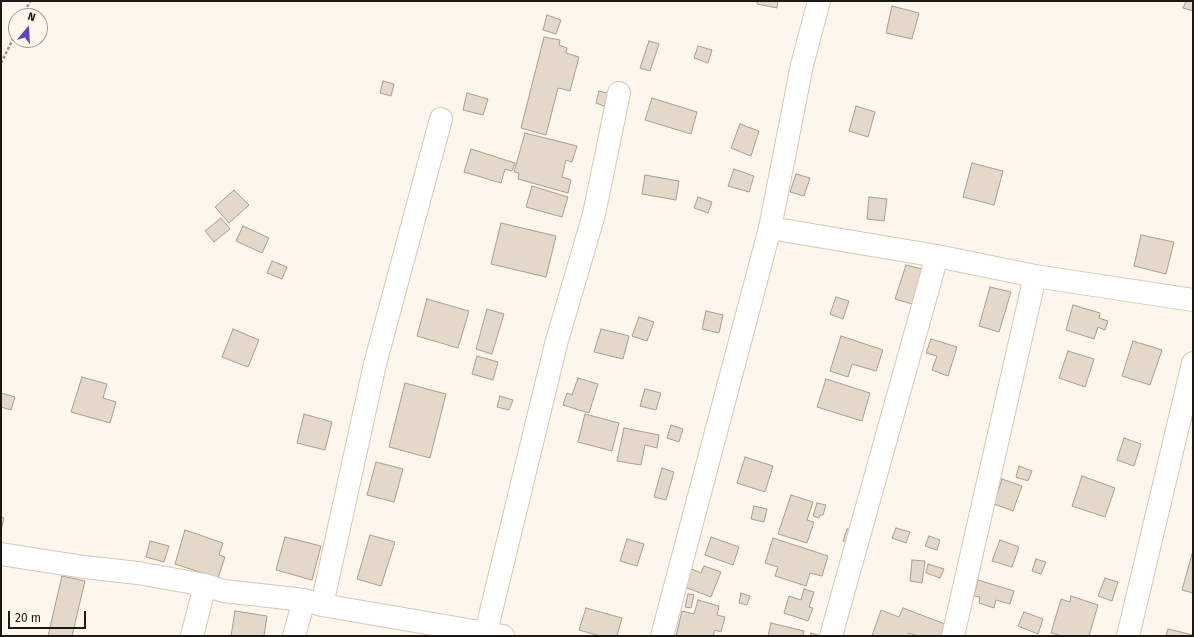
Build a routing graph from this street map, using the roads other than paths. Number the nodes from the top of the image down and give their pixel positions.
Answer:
1 (819, 1) edge
2 (619, 93) dead end
3 (441, 119) dead end
4 (770, 228) junction
5 (937, 256) junction
6 (1035, 276) junction
7 (1193, 300) edge
8 (1193, 363) edge
9 (1, 554) edge
10 (205, 585) junction
11 (313, 603) junction
12 (491, 635) edge
13 (192, 636) edge
14 (294, 636) edge
15 (662, 636) edge
16 (831, 636) edge
17 (953, 636) edge
18 (1128, 636) edge

1 - 4 street
2 - 12 street
3 - 11 street
4 - 5 street
4 - 15 street
5 - 6 street
5 - 16 street
6 - 7 street
6 - 17 street
8 - 18 street
9 - 10 street
10 - 11 street
10 - 13 street
11 - 12 street
11 - 14 street

